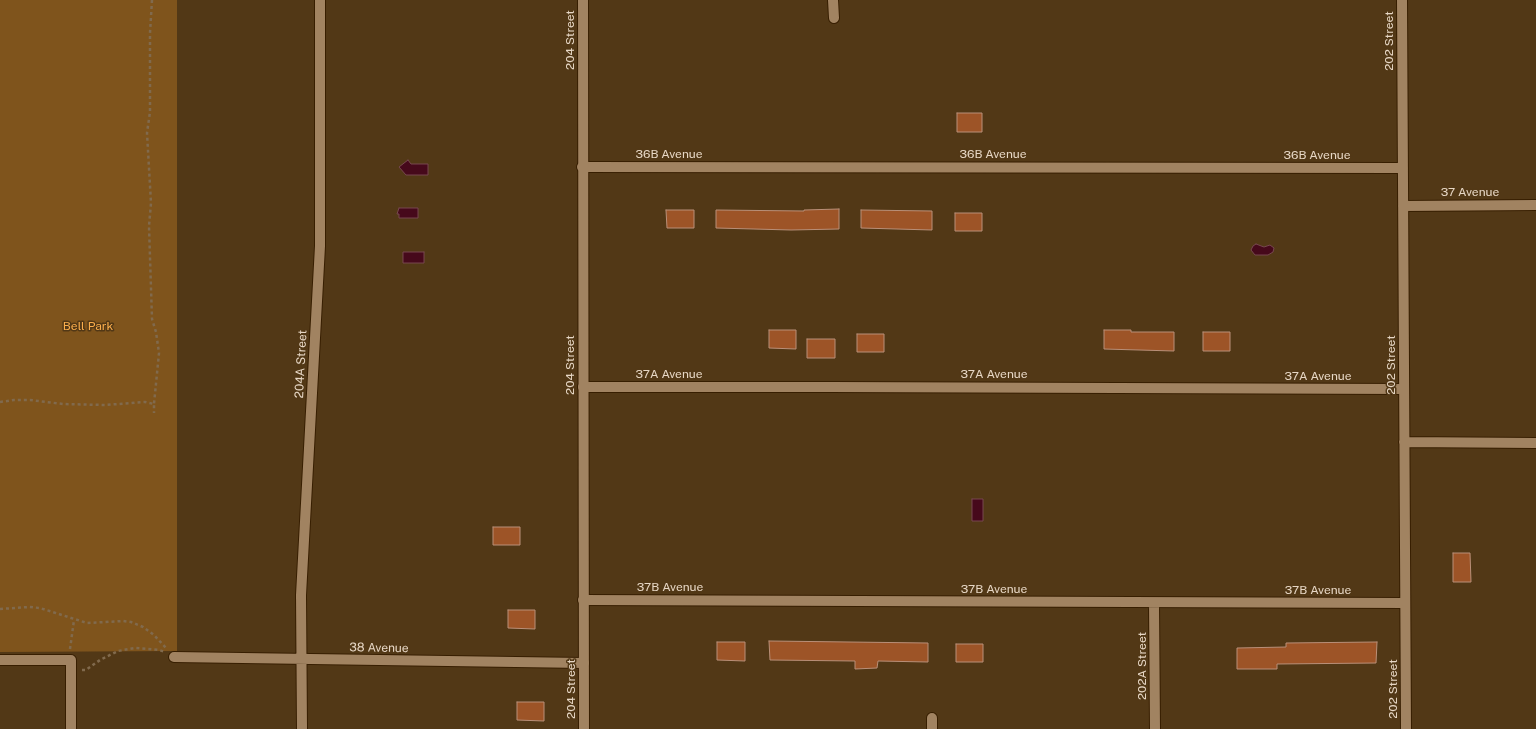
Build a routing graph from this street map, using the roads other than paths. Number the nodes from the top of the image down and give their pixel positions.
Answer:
1 (320, 0) edge
2 (583, 0) edge
3 (833, 0) edge
4 (1402, 0) edge
5 (834, 18) dead end
6 (582, 167) junction
7 (1403, 168) junction
8 (1536, 205) edge
9 (1403, 206) junction
10 (583, 387) junction
11 (1404, 389) junction
12 (1404, 442) junction
13 (1536, 443) edge
14 (583, 600) junction
15 (1154, 603) junction
16 (1405, 603) junction
17 (174, 657) road end
18 (0, 660) edge
19 (302, 660) junction
20 (584, 663) junction
21 (932, 718) dead end
22 (71, 729) edge
23 (302, 729) edge
24 (584, 729) edge
25 (932, 729) edge
26 (1155, 729) edge
27 (1406, 729) edge

1 - 19 street, 204A Street
2 - 6 street, 204 Street
3 - 5 street
4 - 7 street, 202 Street
6 - 7 street, 36B Avenue
6 - 10 street, 204 Street
7 - 9 street, 202 Street
8 - 9 street, 37 Avenue
9 - 11 street, 202 Street
10 - 11 street, 37A Avenue
10 - 14 street, 204 Street
11 - 12 street, 202 Street
12 - 13 street
12 - 16 street, 202 Street
14 - 15 street, 37B Avenue
14 - 20 street, 204 Street
15 - 16 street, 37B Avenue
15 - 26 street, 202A Street
16 - 27 street, 202 Street
17 - 19 street, 38 Avenue
18 - 22 street
19 - 20 street, 38 Avenue
19 - 23 street, 204A Street
20 - 24 street, 204 Street
21 - 25 street

